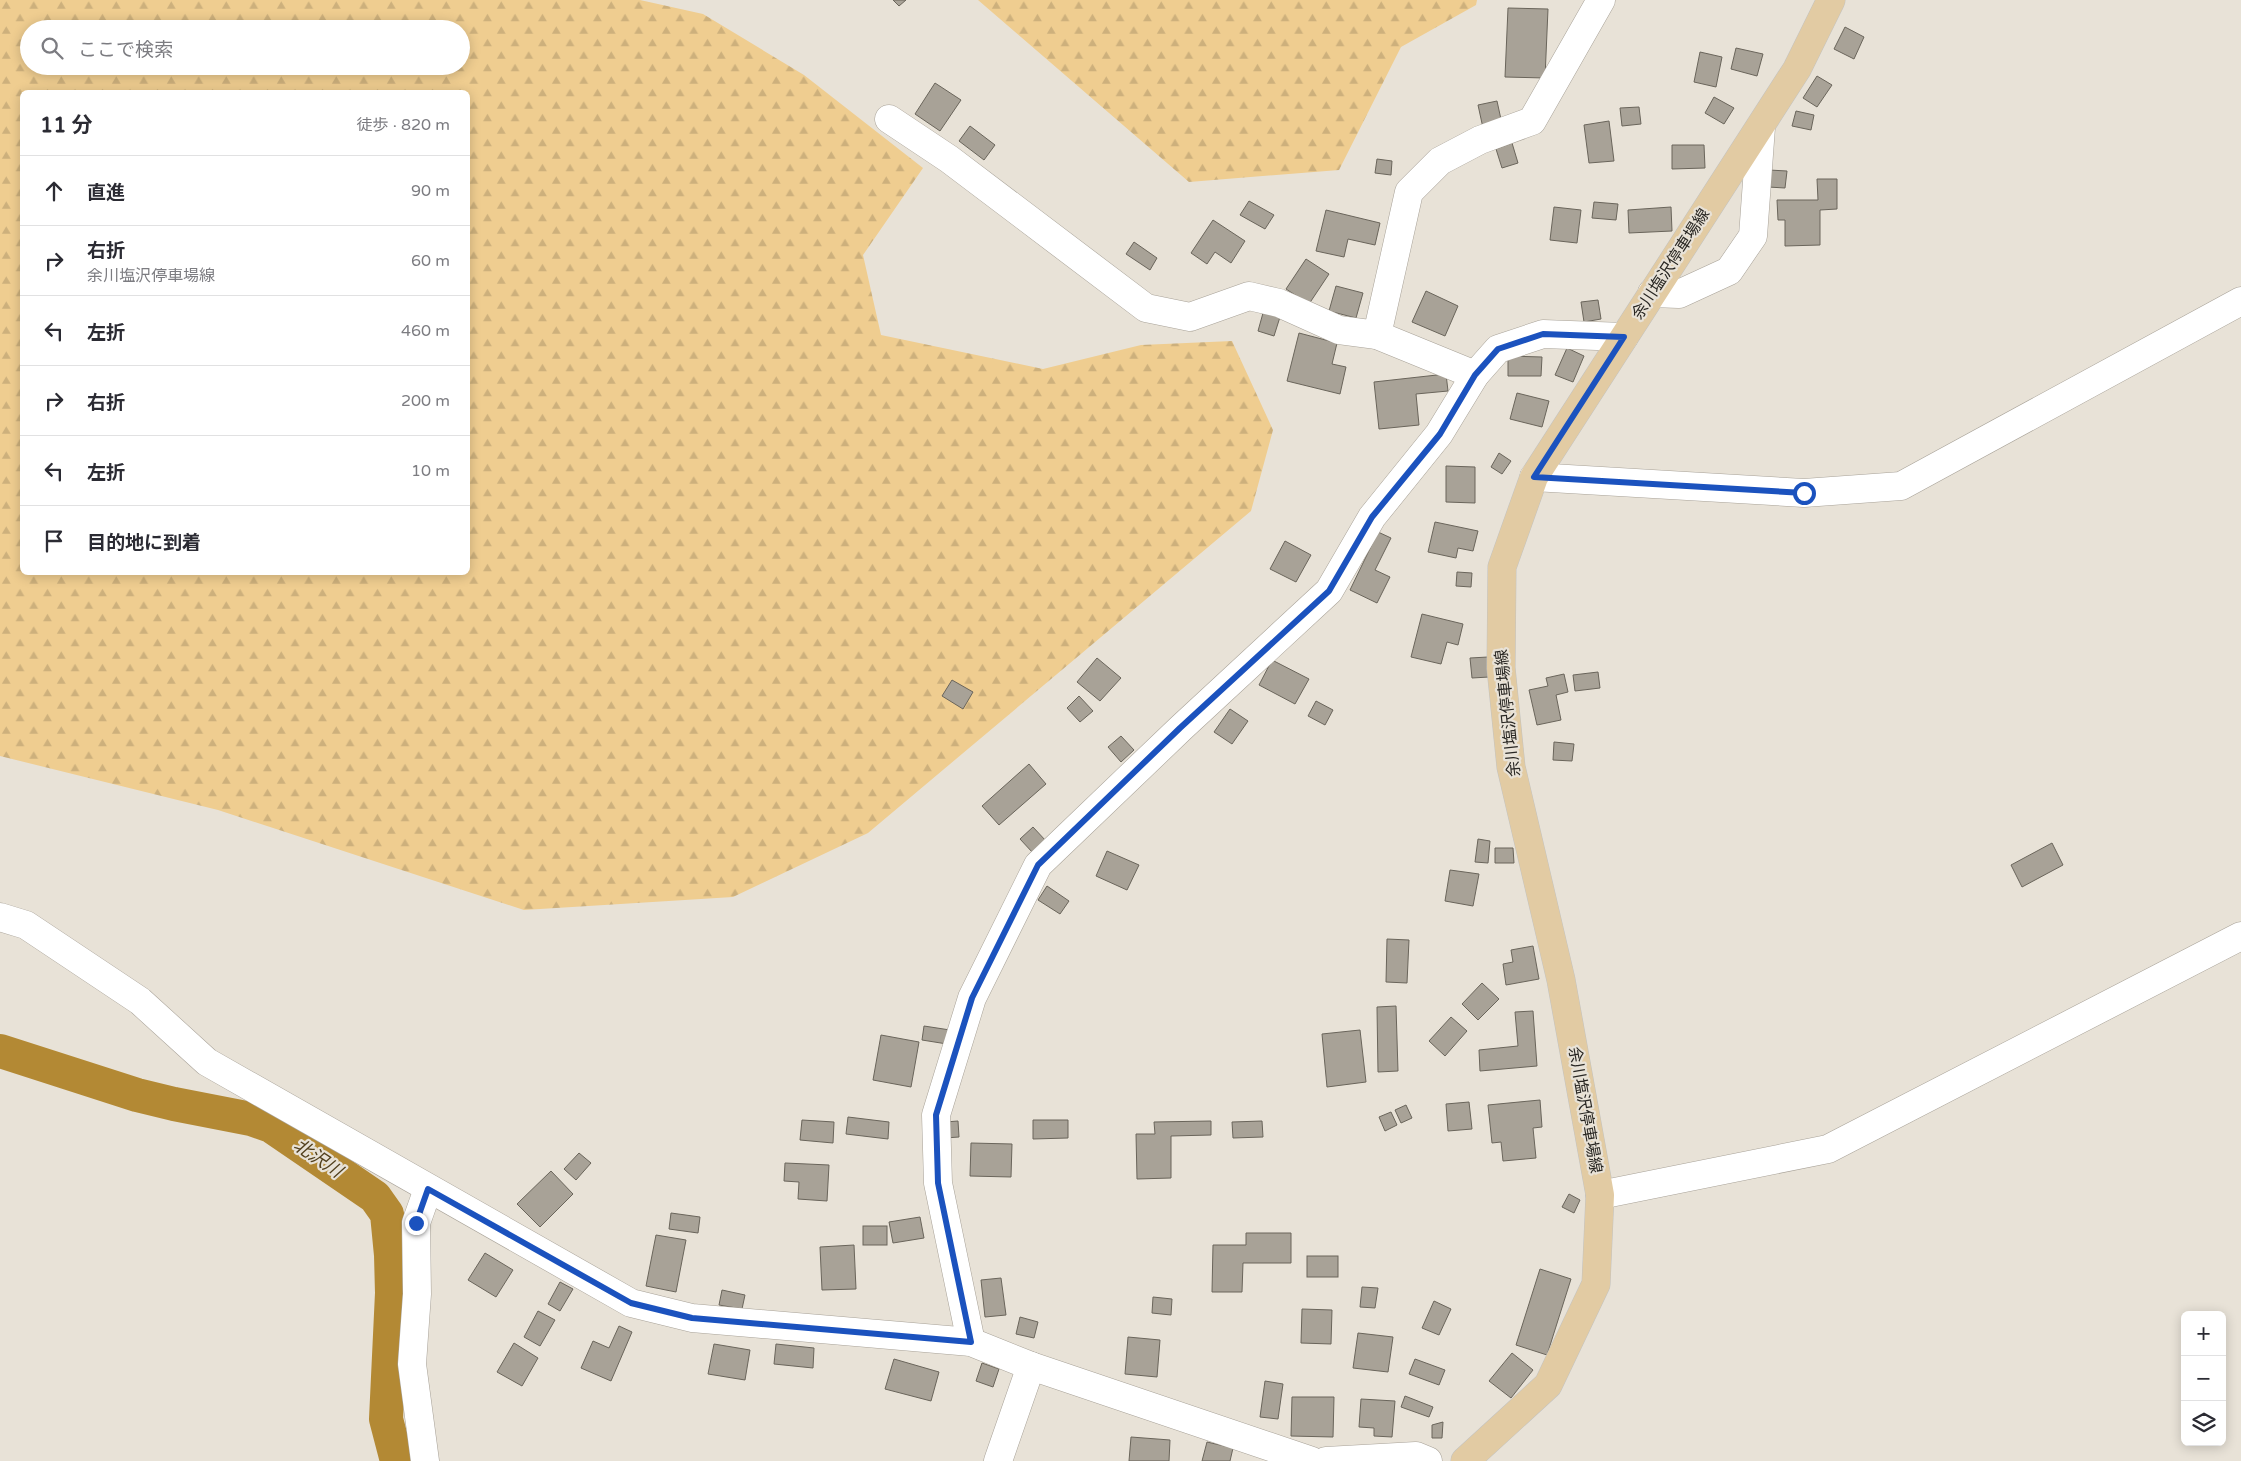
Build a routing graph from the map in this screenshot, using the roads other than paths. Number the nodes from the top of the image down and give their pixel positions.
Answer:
1 (1601, 0) edge
2 (1832, 0) edge
3 (890, 119) dead end
4 (1761, 127) junction
5 (1652, 293) junction
6 (2241, 301) edge
7 (1377, 335) junction
8 (1624, 337) junction
9 (1475, 375) junction
10 (1534, 477) junction
11 (0, 917) edge
12 (2241, 936) edge
13 (428, 1189) junction
14 (1600, 1195) junction
15 (971, 1342) junction
16 (1031, 1366) junction
17 (425, 1461) edge
18 (998, 1461) edge
19 (1312, 1461) edge
20 (1326, 1461) edge
21 (1428, 1461) edge
22 (1465, 1461) edge

1 - 7 street
2 - 4 main road, 余川塩沢停車場線
3 - 7 street
4 - 5 main road, 余川塩沢停車場線
4 - 5 street
5 - 8 main road, 余川塩沢停車場線
6 - 10 street
7 - 9 street
8 - 9 street
8 - 10 main road, 余川塩沢停車場線
9 - 15 street
10 - 14 main road, 余川塩沢停車場線
11 - 13 street
12 - 14 street
13 - 15 street
13 - 17 street
14 - 22 main road, 余川塩沢停車場線
15 - 16 street
16 - 18 street
16 - 19 street
20 - 21 street

